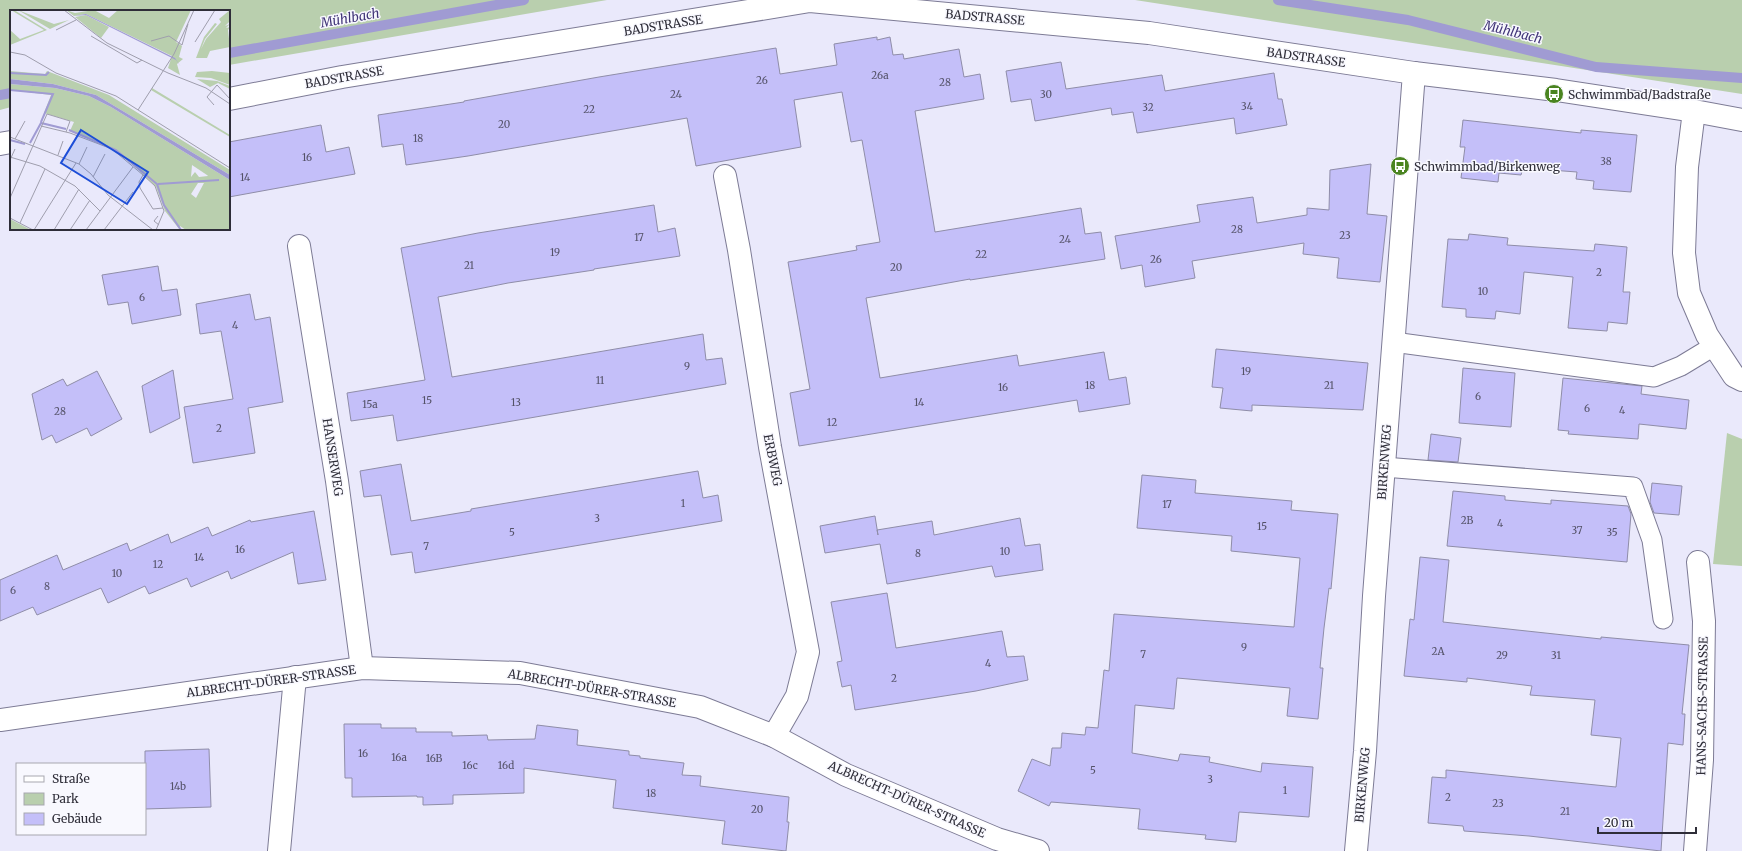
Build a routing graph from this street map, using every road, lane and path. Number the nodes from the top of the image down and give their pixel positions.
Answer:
1 (1414, 73) junction
2 (230, 99) edge
3 (1694, 110) junction
4 (1742, 120) edge
5 (10, 142) edge
6 (0, 144) edge
7 (725, 176) dead end
8 (299, 246) dead end
9 (1393, 342) junction
10 (1714, 346) junction
11 (1742, 380) edge
12 (1384, 467) junction
13 (1698, 562) dead end
14 (1663, 619) dead end
15 (362, 668) junction
16 (295, 677) junction
17 (0, 720) edge
18 (774, 736) junction
19 (279, 851) edge
20 (1038, 851) edge
21 (1356, 851) edge
22 (1694, 851) edge

1 - 2 street, BADSTRASSE
1 - 3 street, BADSTRASSE
1 - 9 street, BIRKENWEG
3 - 4 street, BADSTRASSE
3 - 10 street
5 - 6 street
7 - 18 street, ERBWEG
8 - 15 street, HANSERWEG
9 - 10 lane
9 - 12 street, BIRKENWEG
10 - 11 street
12 - 14 lane
12 - 21 street, BIRKENWEG
13 - 22 street, HANS-SACHS-STRASSE
15 - 16 street, ALBRECHT-DÜRER-STRASSE
15 - 18 street, ALBRECHT-DÜRER-STRASSE
16 - 17 street, ALBRECHT-DÜRER-STRASSE
16 - 19 street
18 - 20 street, ALBRECHT-DÜRER-STRASSE

